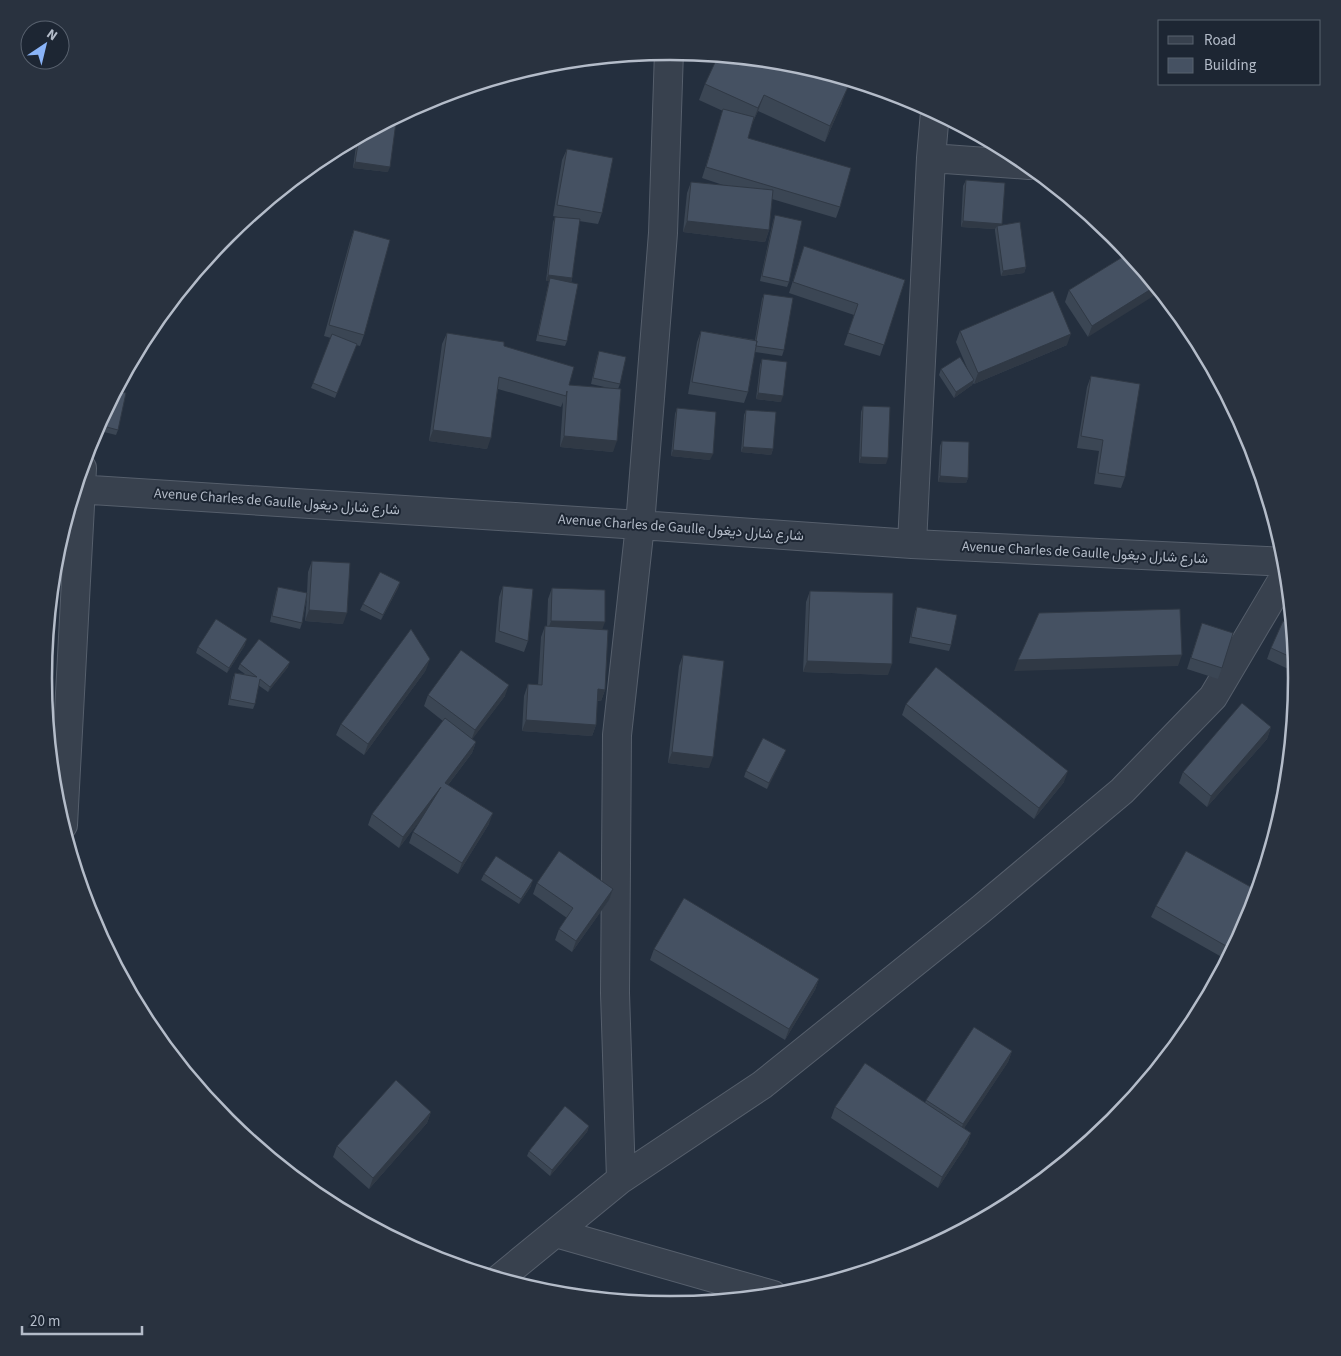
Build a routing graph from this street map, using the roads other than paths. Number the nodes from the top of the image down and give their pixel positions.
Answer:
1 (669, 60) edge
2 (934, 119) edge
3 (931, 158) junction
4 (1014, 164) edge
5 (84, 482) edge
6 (79, 500) edge
7 (640, 525) junction
8 (912, 544) junction
9 (1278, 562) edge
10 (1281, 582) edge
11 (64, 800) edge
12 (621, 1179) junction
13 (556, 1233) junction
14 (506, 1273) edge
15 (756, 1290) edge

1 - 7 street
2 - 3 street
3 - 4 street
3 - 8 street
5 - 7 street, Avenue Charles de Gaulle شارع شارل ديغول
6 - 11 street
7 - 8 street, Avenue Charles de Gaulle شارع شارل ديغول
7 - 12 street
8 - 9 street, Avenue Charles de Gaulle شارع شارل ديغول
10 - 12 street
12 - 13 street
13 - 14 street
13 - 15 street

